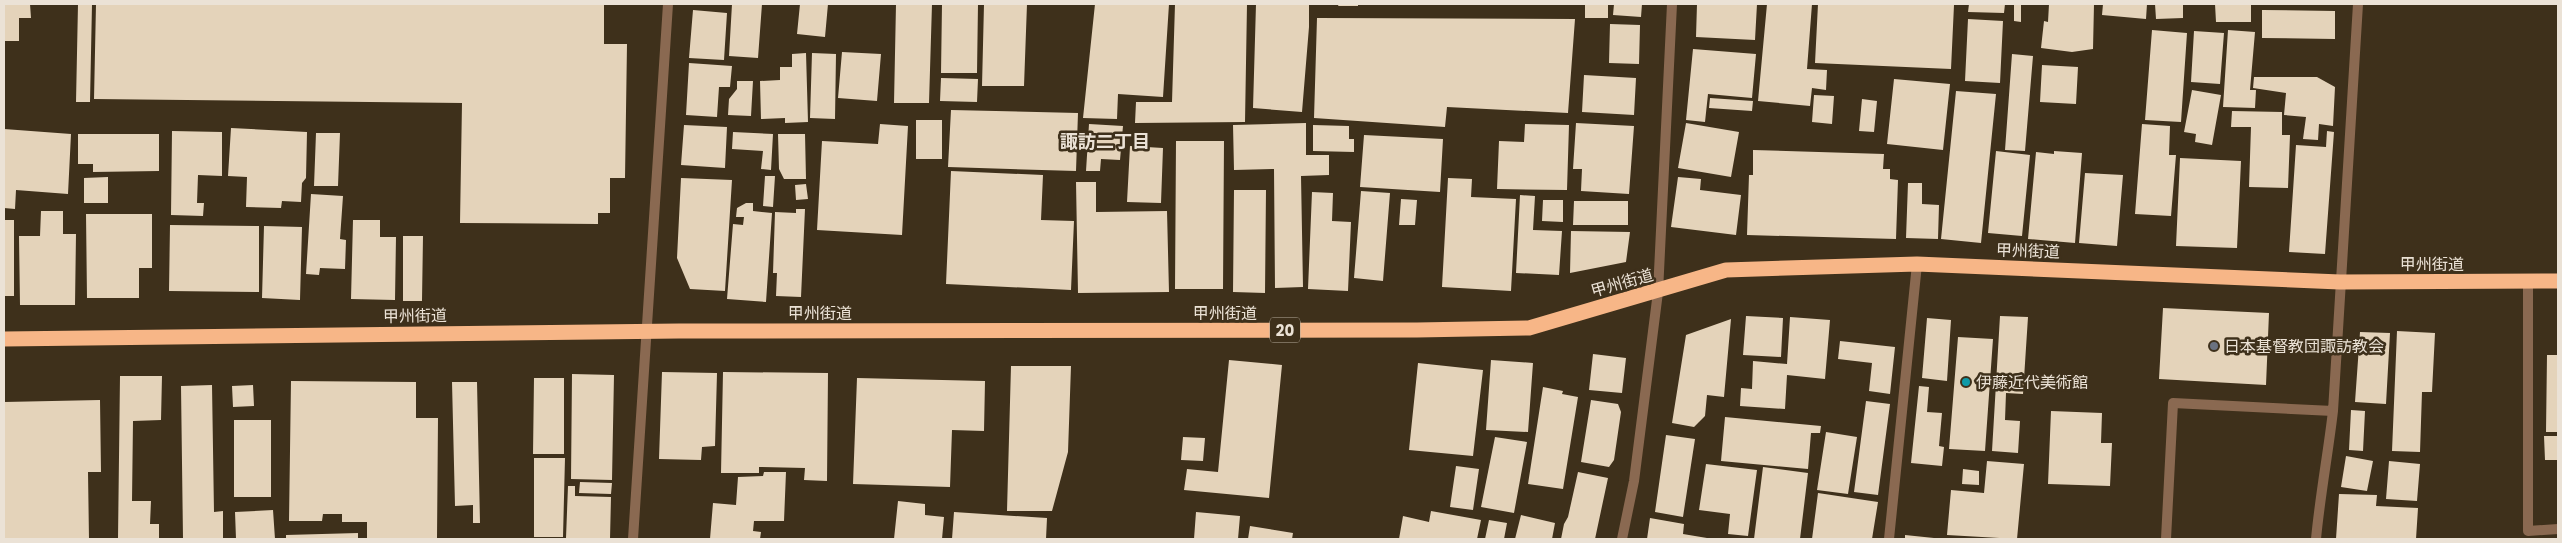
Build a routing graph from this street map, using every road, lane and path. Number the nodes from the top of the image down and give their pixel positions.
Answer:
1 (668, 4) edge
2 (1672, 4) edge
3 (2358, 4) edge
4 (1917, 264) junction
5 (2528, 281) junction
6 (2558, 281) edge
7 (2340, 282) junction
8 (1658, 292) junction
9 (646, 332) junction
10 (4, 339) edge
11 (2333, 411) junction
12 (2558, 529) edge
13 (633, 539) edge
14 (1622, 539) edge
15 (1889, 539) edge
16 (2166, 539) edge
17 (2316, 539) edge

1 - 9 street
2 - 8 street
3 - 7 street
4 - 7 highway, 甲州街道 / 20
4 - 8 highway, 甲州街道 / 20
4 - 15 street
5 - 6 highway, 甲州街道 / 20
5 - 7 highway, 甲州街道 / 20
5 - 12 street
7 - 11 street
8 - 9 highway, 甲州街道 / 20
8 - 14 street
9 - 10 highway, 甲州街道 / 20
9 - 13 street
11 - 16 street
11 - 17 street

